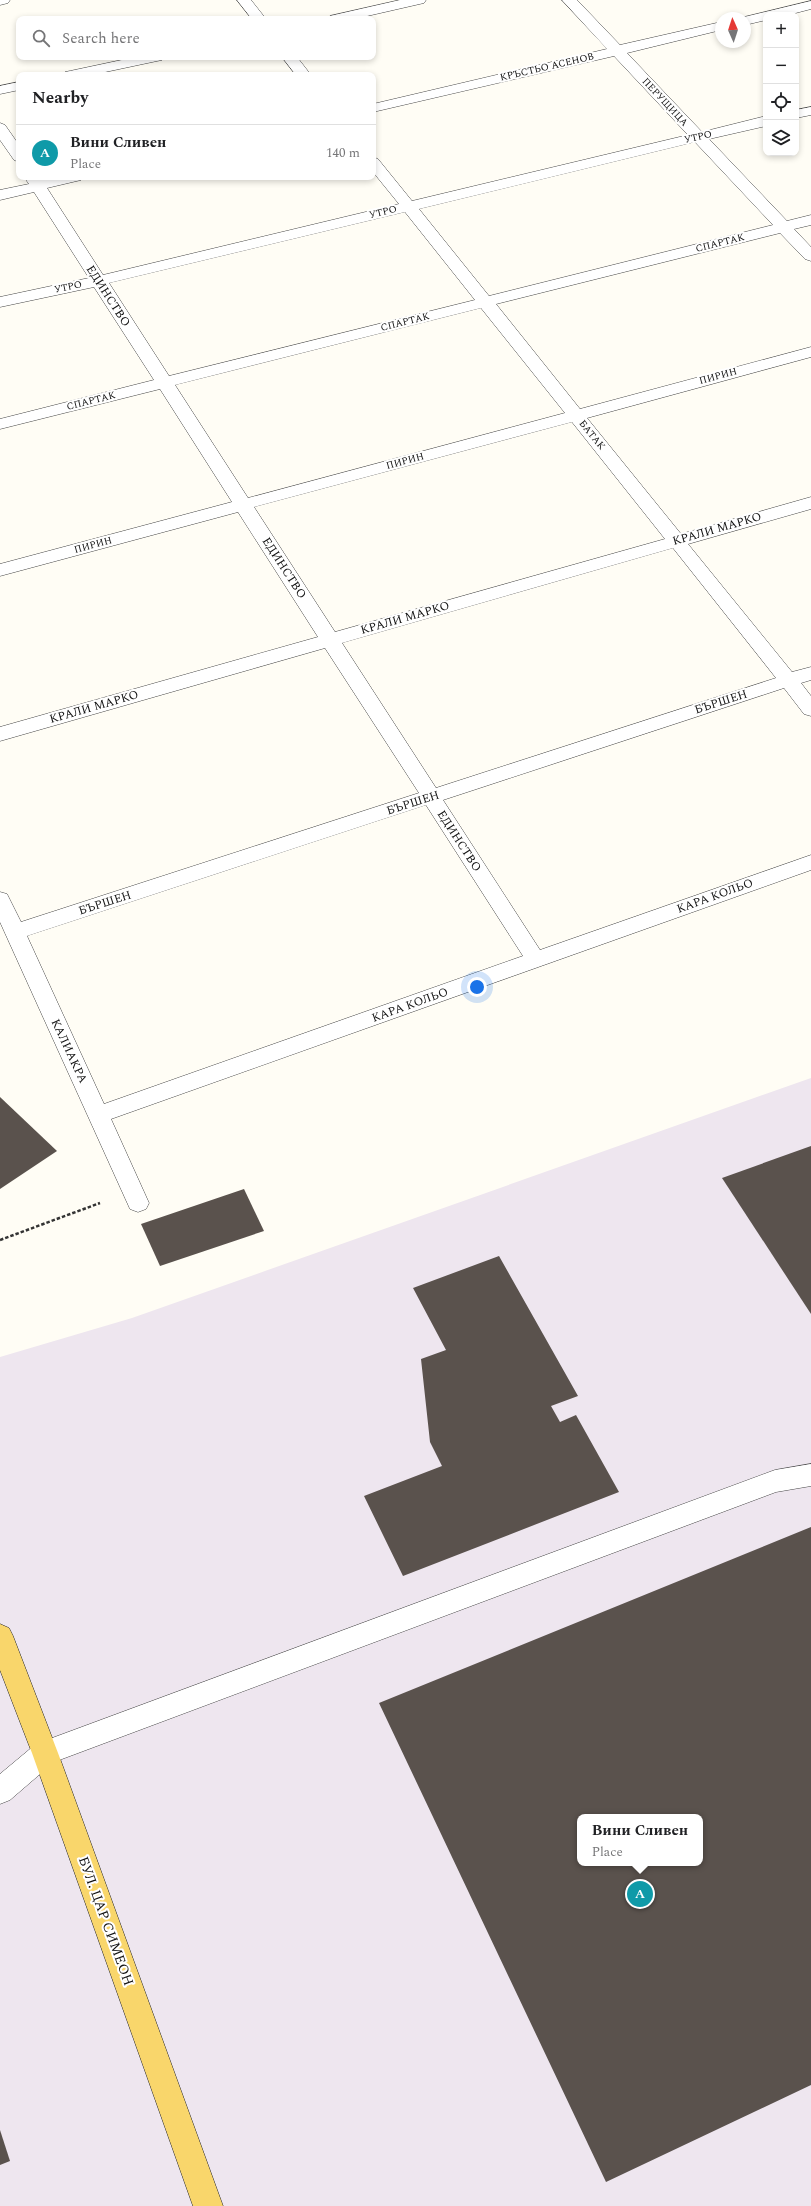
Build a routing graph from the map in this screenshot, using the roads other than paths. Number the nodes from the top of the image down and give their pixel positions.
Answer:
1 (3, 0) edge
2 (244, 0) edge
3 (419, 0) edge
4 (569, 0) edge
5 (0, 1) edge
6 (811, 5) edge
7 (782, 12) edge
8 (257, 16) edge
9 (348, 16) edge
10 (763, 17) edge
11 (751, 20) edge
12 (715, 27) edge
13 (617, 51) junction
14 (142, 60) edge
15 (292, 60) edge
16 (84, 72) edge
17 (302, 72) edge
18 (16, 87) edge
19 (0, 90) edge
20 (376, 107) edge
21 (811, 111) edge
22 (799, 113) edge
23 (763, 122) edge
24 (0, 128) edge
25 (699, 137) junction
26 (16, 152) edge
27 (376, 166) edge
28 (51, 180) edge
29 (35, 182) edge
30 (0, 195) edge
31 (408, 206) junction
32 (811, 220) edge
33 (784, 227) junction
34 (811, 256) edge
35 (98, 281) junction
36 (0, 302) edge
37 (485, 302) junction
38 (811, 352) edge
39 (164, 383) junction
40 (576, 415) junction
41 (0, 424) edge
42 (811, 502) edge
43 (243, 505) junction
44 (677, 541) junction
45 (0, 570) edge
46 (330, 640) junction
47 (811, 673) edge
48 (788, 681) junction
49 (811, 709) edge
50 (0, 734) edge
51 (431, 797) junction
52 (811, 862) edge
53 (0, 899) edge
54 (15, 932) junction
55 (536, 960) junction
56 (98, 1115) junction
57 (135, 1197) road end
58 (811, 1475) edge
59 (0, 1636) edge
60 (45, 1753) junction
61 (0, 1791) edge
62 (208, 2206) edge

1 - 5 street
2 - 8 street
3 - 9 street
4 - 13 street, ПЕРУЩИЦА
6 - 7 street
10 - 11 street
12 - 13 street, КРЪСТЬО АСЕНОВ
13 - 20 street, КРЪСТЬО АСЕНОВ
13 - 25 street, ПЕРУЩИЦА
14 - 16 street
15 - 17 street
18 - 19 street
21 - 22 street
23 - 25 street, УТРО
24 - 26 street
25 - 31 street, УТРО
25 - 33 street, ПЕРУЩИЦА
27 - 31 street, БАТАК
28 - 29 street
29 - 30 street
29 - 35 street, ЕДИНСТВО
31 - 35 street, УТРО
31 - 37 street, БАТАК
32 - 33 street, СПАРТАК
33 - 34 street, ПЕРУЩИЦА
33 - 37 street, СПАРТАК
35 - 36 street, УТРО
35 - 39 street, ЕДИНСТВО
37 - 39 street, СПАРТАК
37 - 40 street, БАТАК
38 - 40 street, ПИРИН
39 - 41 street, СПАРТАК
39 - 43 street, ЕДИНСТВО
40 - 43 street, ПИРИН
40 - 44 street, БАТАК
42 - 44 street, КРАЛИ МАРКО
43 - 45 street, ПИРИН
43 - 46 street, ЕДИНСТВО
44 - 46 street, КРАЛИ МАРКО
44 - 48 street, БАТАК
46 - 50 street, КРАЛИ МАРКО
46 - 51 street, ЕДИНСТВО
47 - 48 street, БЪРШЕН
48 - 49 street, БАТАК
48 - 51 street, БЪРШЕН
51 - 54 street, БЪРШЕН
51 - 55 street, ЕДИНСТВО
52 - 55 street, КАРА КОЛЬО
53 - 54 street, КАЛИАКРА
54 - 56 street, КАЛИАКРА
55 - 56 street, КАРА КОЛЬО
56 - 57 street, КАЛИАКРА
58 - 60 street
59 - 60 main road, БУЛ. ЦАР СИМЕОН
60 - 61 street
60 - 62 main road, БУЛ. ЦАР СИМЕОН

